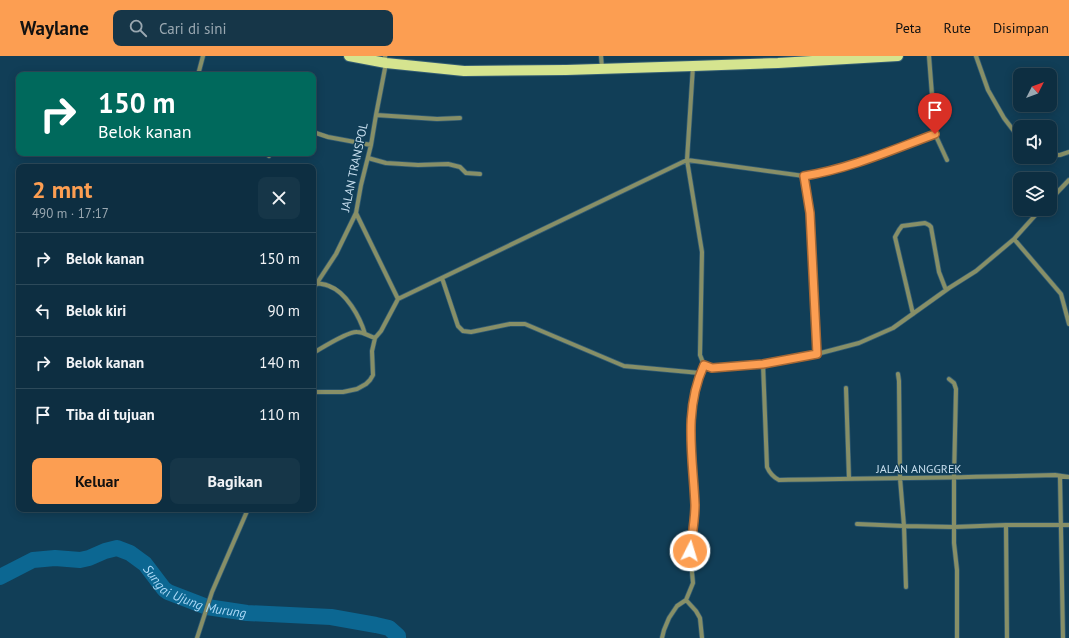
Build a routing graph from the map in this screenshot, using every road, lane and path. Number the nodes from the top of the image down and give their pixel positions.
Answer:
1 (203, 56) edge
2 (349, 56) edge
3 (601, 56) edge
4 (898, 56) edge
5 (929, 56) edge
6 (976, 56) edge
7 (386, 60) edge
8 (693, 66) junction
9 (602, 68) junction
10 (199, 72) edge
11 (376, 115) junction
12 (460, 118) dead end
13 (1013, 130) edge
14 (316, 133) edge
15 (935, 134) junction
16 (371, 145) junction
17 (1069, 152) edge
18 (1057, 155) edge
19 (368, 158) junction
20 (687, 160) junction
21 (947, 160) dead end
22 (480, 174) dead end
23 (804, 176) junction
24 (1069, 180) edge
25 (1057, 193) edge
26 (356, 213) junction
27 (1035, 216) edge
28 (1014, 239) junction
29 (442, 278) junction
30 (316, 283) joint
31 (946, 290) junction
32 (398, 299) junction
33 (913, 314) junction
34 (1069, 324) edge
35 (365, 334) junction
36 (375, 338) junction
37 (316, 351) edge
38 (817, 354) junction
39 (763, 364) junction
40 (704, 365) junction
41 (700, 372) junction
42 (898, 374) dead end
43 (950, 379) dead end
44 (846, 388) dead end
45 (316, 392) edge
46 (1060, 476) junction
47 (1069, 477) edge
48 (900, 478) junction
49 (954, 478) junction
50 (849, 479) junction
51 (247, 512) edge
52 (857, 524) dead end
53 (1006, 525) junction
54 (1069, 525) edge
55 (904, 526) junction
56 (1061, 526) junction
57 (954, 527) junction
58 (906, 587) dead end
59 (686, 600) junction
60 (197, 638) edge
61 (662, 638) edge
62 (702, 638) edge
63 (957, 638) edge
64 (1007, 638) edge
65 (1063, 638) edge

1 - 10 street
2 - 7 main road
3 - 9 street
4 - 8 main road
5 - 15 street
6 - 13 street
7 - 9 main road
7 - 11 street, JALAN TRANSPOL
8 - 9 main road
8 - 20 street
11 - 12 street
11 - 16 street, JALAN TRANSPOL
14 - 16 street
15 - 21 street
15 - 23 street
16 - 19 street, JALAN TRANSPOL
17 - 18 street
19 - 22 street
19 - 26 street, JALAN TRANSPOL
20 - 23 street
20 - 29 street
20 - 40 street
23 - 38 street
24 - 25 street
26 - 30 street, JALAN TRANSPOL
26 - 32 street
27 - 28 street
28 - 31 street
28 - 34 street
29 - 32 street
29 - 41 street
30 - 35 street
31 - 33 street
31 - 33 street
32 - 36 street
33 - 38 street
35 - 36 street
35 - 37 street
36 - 45 street
38 - 39 street
39 - 40 street
39 - 50 street, JALAN ANGGREK
40 - 41 street
41 - 59 street
42 - 48 street
43 - 49 street
44 - 50 street
46 - 47 street, JALAN ANGGREK
46 - 49 street, JALAN ANGGREK
46 - 56 street
48 - 49 street, JALAN ANGGREK
48 - 50 street, JALAN ANGGREK
48 - 55 street
49 - 57 street
51 - 60 street
52 - 55 street
53 - 56 street
53 - 57 street
53 - 64 street
54 - 56 street
55 - 57 street
55 - 58 street
56 - 65 street
57 - 63 street
59 - 61 street
59 - 62 street

